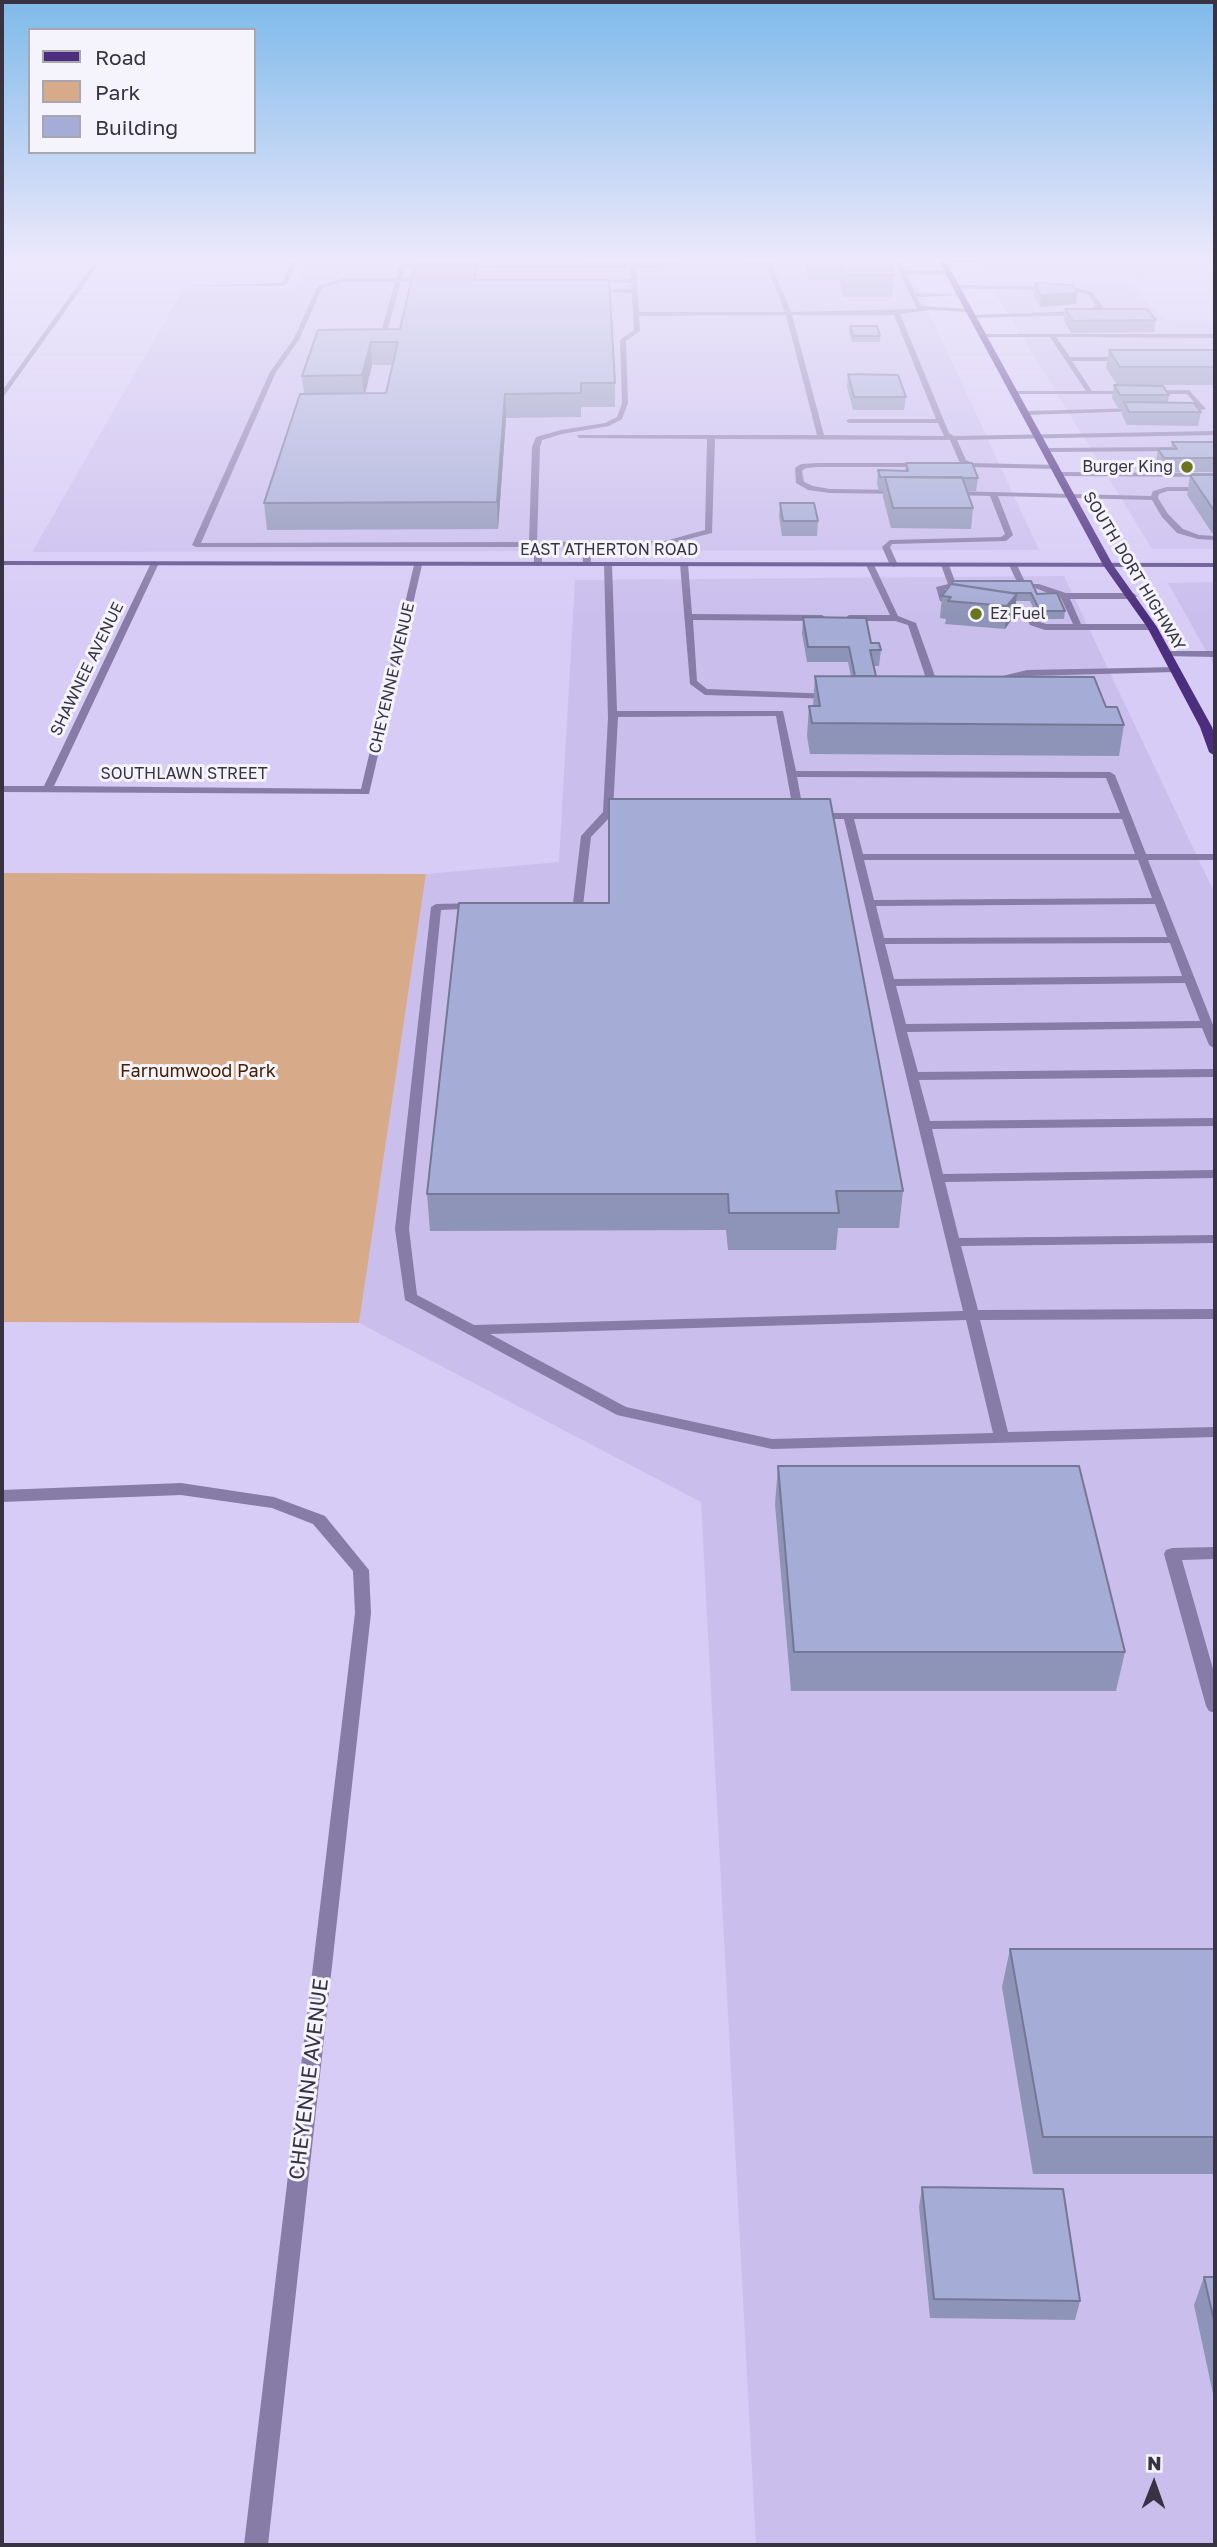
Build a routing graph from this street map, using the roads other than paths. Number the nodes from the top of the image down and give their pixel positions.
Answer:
1 (14, 379) edge
2 (270, 379) edge
3 (624, 379) edge
4 (806, 379) edge
5 (923, 379) edge
6 (1006, 379) edge
7 (1081, 379) edge
8 (1090, 392) junction
9 (1014, 393) junction
10 (2, 395) edge
11 (1189, 409) edge
12 (1203, 409) junction
13 (1150, 410) edge
14 (1215, 411) edge
15 (1026, 413) junction
16 (849, 421) dead end
17 (941, 421) junction
18 (556, 433) junction
19 (1215, 433) edge
20 (711, 438) junction
21 (821, 438) junction
22 (953, 438) junction
23 (1039, 438) junction
24 (1189, 449) edge
25 (1046, 450) junction
26 (929, 465) edge
27 (956, 465) edge
28 (970, 465) junction
29 (1057, 470) junction
30 (1215, 475) edge
31 (1215, 489) edge
32 (912, 492) edge
33 (939, 493) edge
34 (993, 494) junction
35 (1070, 495) junction
36 (1154, 498) junction
37 (1215, 538) edge
38 (586, 544) junction
39 (196, 545) junction
40 (533, 545) junction
41 (155, 563) junction
42 (2, 564) edge
43 (190, 564) junction
44 (538, 564) junction
45 (587, 564) junction
46 (608, 564) junction
47 (684, 564) junction
48 (418, 565) junction
49 (870, 565) junction
50 (894, 565) junction
51 (946, 565) junction
52 (1013, 565) junction
53 (1108, 565) junction
54 (1215, 565) edge
55 (953, 586) junction
56 (976, 586) edge
57 (999, 586) edge
58 (1023, 586) junction
59 (1065, 596) junction
60 (1133, 596) junction
61 (965, 605) edge
62 (988, 607) edge
63 (687, 617) junction
64 (826, 618) edge
65 (840, 618) edge
66 (895, 618) junction
67 (1078, 627) junction
68 (1152, 627) junction
69 (1167, 654) junction
70 (1215, 654) edge
71 (1175, 669) junction
72 (983, 681) edge
73 (948, 690) edge
74 (936, 693) junction
75 (922, 694) edge
76 (839, 697) edge
77 (613, 713) junction
78 (1211, 727) edge
79 (1215, 752) edge
80 (792, 774) junction
81 (2, 789) edge
82 (48, 789) junction
83 (365, 792) joint
84 (785, 815) edge
85 (799, 815) junction
86 (848, 816) junction
87 (1126, 816) junction
88 (1215, 857) edge
89 (860, 858) junction
90 (1142, 858) junction
91 (1159, 901) junction
92 (870, 903) junction
93 (487, 906) edge
94 (552, 906) edge
95 (1174, 940) junction
96 (880, 941) junction
97 (1189, 979) junction
98 (890, 983) junction
99 (1207, 1024) junction
100 (901, 1028) junction
101 (1215, 1045) edge
102 (1215, 1073) edge
103 (913, 1076) junction
104 (1215, 1122) edge
105 (925, 1125) junction
106 (1215, 1174) edge
107 (938, 1178) junction
108 (1215, 1239) edge
109 (954, 1242) junction
110 (1215, 1314) edge
111 (972, 1315) junction
112 (470, 1330) junction
113 (1215, 1432) edge
114 (1002, 1438) junction
115 (2, 1496) edge
116 (1215, 1553) edge
117 (1215, 1706) edge
118 (256, 2545) edge

1 - 10 street
2 - 39 street
3 - 18 street
4 - 21 street
5 - 17 street
6 - 9 main road, SOUTH DORT HIGHWAY
7 - 8 street
8 - 9 street
8 - 12 street
9 - 15 main road, SOUTH DORT HIGHWAY
11 - 12 street
12 - 14 street
13 - 15 street
15 - 23 main road, SOUTH DORT HIGHWAY
16 - 17 street
17 - 22 street
18 - 20 street
18 - 40 street
19 - 23 street
20 - 21 street
20 - 38 street
21 - 22 street
22 - 23 street
22 - 28 street
23 - 25 main road, SOUTH DORT HIGHWAY
24 - 25 street
25 - 29 main road, SOUTH DORT HIGHWAY
26 - 32 street
27 - 28 street
28 - 29 street
29 - 30 street
29 - 35 main road, SOUTH DORT HIGHWAY
31 - 36 street
33 - 34 street
34 - 35 street
34 - 50 street
35 - 36 street
35 - 53 main road, SOUTH DORT HIGHWAY
36 - 37 street
38 - 40 street
38 - 45 street
39 - 40 street
39 - 43 street
40 - 44 street
41 - 42 street, EAST ATHERTON ROAD
41 - 43 street, EAST ATHERTON ROAD
41 - 82 street, SHAWNEE AVENUE
43 - 48 street, EAST ATHERTON ROAD
44 - 45 street, EAST ATHERTON ROAD
44 - 48 street, EAST ATHERTON ROAD
45 - 46 street, EAST ATHERTON ROAD
46 - 47 street, EAST ATHERTON ROAD
46 - 77 street
47 - 49 street, EAST ATHERTON ROAD
47 - 63 street
48 - 83 street, CHEYENNE AVENUE
49 - 50 street, EAST ATHERTON ROAD
49 - 66 street
50 - 51 street, EAST ATHERTON ROAD
51 - 52 street, EAST ATHERTON ROAD
51 - 55 street
52 - 53 street, EAST ATHERTON ROAD
52 - 58 street
53 - 54 street, EAST ATHERTON ROAD
53 - 60 main road, SOUTH DORT HIGHWAY
55 - 56 street
55 - 61 street
57 - 58 street
58 - 59 street
59 - 60 street
59 - 67 street
60 - 68 main road, SOUTH DORT HIGHWAY
62 - 67 street
63 - 64 street
63 - 76 street
65 - 66 street
66 - 74 street
67 - 68 street
68 - 69 main road, SOUTH DORT HIGHWAY
69 - 70 street
69 - 71 main road, SOUTH DORT HIGHWAY
71 - 72 street
71 - 78 main road, SOUTH DORT HIGHWAY
73 - 74 street
74 - 75 street
77 - 80 street
77 - 94 street
78 - 79 main road, SOUTH DORT HIGHWAY
80 - 85 street
80 - 87 street
81 - 82 street, SOUTHLAWN STREET
82 - 83 street, SOUTHLAWN STREET
84 - 85 street
85 - 86 street
86 - 87 street
86 - 89 street
87 - 90 street
88 - 90 street
89 - 90 street
89 - 92 street
90 - 91 street
91 - 92 street
91 - 95 street
92 - 96 street
93 - 112 street
95 - 96 street
95 - 97 street
96 - 98 street
97 - 98 street
97 - 99 street
98 - 100 street
99 - 100 street
99 - 101 street
100 - 103 street
102 - 103 street
103 - 105 street
104 - 105 street
105 - 107 street
106 - 107 street
107 - 109 street
108 - 109 street
109 - 111 street
110 - 111 street
111 - 112 street
111 - 114 street
112 - 114 street
113 - 114 street
115 - 118 street, CHEYENNE AVENUE
116 - 117 street

